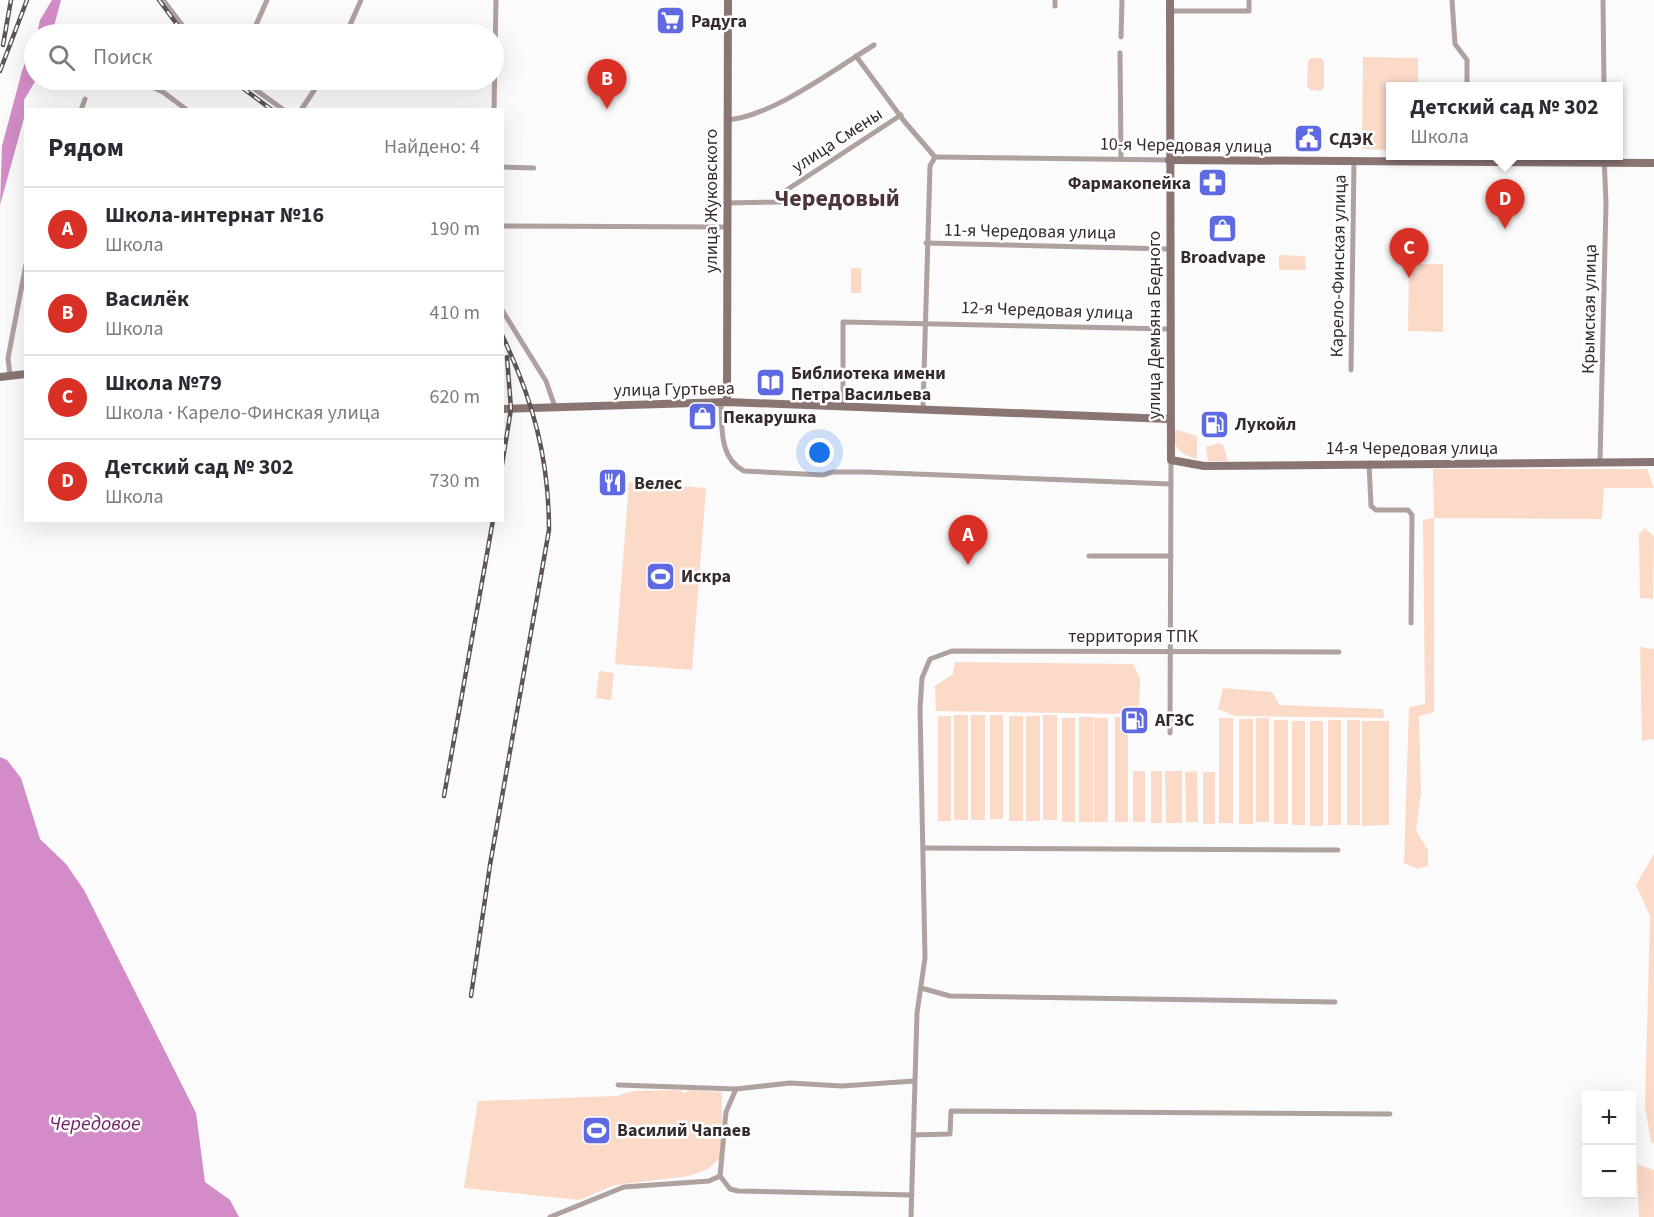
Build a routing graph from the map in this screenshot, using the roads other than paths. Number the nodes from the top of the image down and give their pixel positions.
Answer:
1 (267, 0) edge
2 (361, 0) edge
3 (496, 0) edge
4 (728, 0) edge
5 (1122, 0) edge
6 (1170, 0) edge
7 (1249, 0) edge
8 (1452, 0) edge
9 (1603, 0) edge
10 (166, 1) edge
11 (1170, 11) junction
12 (182, 24) edge
13 (256, 24) edge
14 (350, 24) edge
15 (496, 24) edge
16 (1121, 37) dead end
17 (874, 45) dead end
18 (1120, 53) dead end
19 (856, 56) junction
20 (1467, 82) edge
21 (1604, 82) edge
22 (159, 90) edge
23 (256, 90) edge
24 (314, 90) edge
25 (494, 90) edge
26 (85, 99) dead end
27 (82, 108) edge
28 (185, 108) edge
29 (281, 108) edge
30 (302, 108) edge
31 (494, 108) edge
32 (901, 115) junction
33 (726, 120) junction
34 (935, 158) junction
35 (1120, 159) junction
36 (1169, 160) junction
37 (1427, 160) edge
38 (1604, 160) edge
39 (1616, 160) edge
40 (1354, 162) junction
41 (1654, 163) edge
42 (504, 167) edge
43 (534, 168) dead end
44 (726, 203) junction
45 (504, 226) edge
46 (726, 227) junction
47 (926, 243) junction
48 (1169, 249) junction
49 (24, 274) edge
50 (504, 313) edge
51 (924, 322) junction
52 (1168, 329) junction
53 (1351, 370) dead end
54 (24, 374) edge
55 (10, 376) junction
56 (0, 377) edge
57 (0, 384) edge
58 (724, 402) junction
59 (555, 406) junction
60 (843, 406) junction
61 (504, 409) edge
62 (923, 409) junction
63 (1169, 419) junction
64 (1171, 460) junction
65 (1600, 462) junction
66 (1654, 462) edge
67 (1369, 463) junction
68 (1170, 484) junction
69 (1089, 556) dead end
70 (1171, 556) junction
71 (1411, 623) dead end
72 (1171, 651) junction
73 (1339, 652) dead end
74 (1170, 732) dead end
75 (923, 848) junction
76 (1338, 850) dead end
77 (921, 988) junction
78 (1335, 1002) dead end
79 (914, 1081) junction
80 (618, 1085) dead end
81 (736, 1089) junction
82 (1390, 1114) dead end
83 (913, 1135) junction
84 (720, 1176) junction
85 (912, 1195) junction
86 (550, 1217) edge
87 (911, 1217) edge

1 - 13 street
2 - 14 street
3 - 15 street
4 - 33 main road, улица Жуковского
5 - 16 street
6 - 11 main road, улица Демьяна Бедного
7 - 11 street
8 - 20 street
9 - 21 street
10 - 12 street
11 - 36 main road, улица Демьяна Бедного
17 - 19 street
18 - 35 street
19 - 32 street
19 - 33 street
22 - 28 street
23 - 29 street
24 - 30 street
25 - 31 street
26 - 27 street
32 - 34 street
32 - 44 street, улица Смены
33 - 44 main road, улица Жуковского
34 - 35 street, 10-я Чередовая улица
34 - 47 street
35 - 36 street, 10-я Чередовая улица
36 - 40 main road, 10-я Чередовая улица
36 - 48 main road, улица Демьяна Бедного
37 - 40 main road, 10-я Чередовая улица
38 - 65 street, Крымская улица
39 - 41 main road, 10-я Чередовая улица
40 - 53 street, Карело-Финская улица
42 - 43 street
44 - 46 main road, улица Жуковского
45 - 46 street
46 - 58 main road, улица Жуковского
47 - 48 street, 11-я Чередовая улица
47 - 51 street
48 - 52 main road, улица Демьяна Бедного
49 - 55 street
50 - 59 street
51 - 52 street, 12-я Чередовая улица
51 - 60 street, 12-я Чередовая улица
51 - 62 street
52 - 63 main road, улица Демьяна Бедного
54 - 55 main road
55 - 56 main road
55 - 57 main road
58 - 59 main road, улица Гуртьева
58 - 60 main road, улица Гуртьева
58 - 68 street, улица Жуковского
59 - 61 main road, улица Гуртьева
60 - 62 main road, улица Гуртьева
62 - 63 main road, улица Гуртьева
63 - 64 main road, улица Демьяна Бедного
64 - 67 main road, 14-я Чередовая улица
64 - 68 street, улица Демьяна Бедного
65 - 66 main road, 14-я Чередовая улица
65 - 67 main road, 14-я Чередовая улица
67 - 71 street
68 - 70 street, улица Демьяна Бедного
69 - 70 street
70 - 72 street, улица Демьяна Бедного
72 - 73 street, территория ТПК
72 - 74 street, улица Демьяна Бедного
72 - 75 street, территория ТПК
75 - 76 street
75 - 77 street
77 - 78 street
77 - 79 street
79 - 81 street
79 - 83 street
80 - 81 street
81 - 84 street
82 - 83 street
83 - 85 street
84 - 85 street
84 - 86 street
85 - 87 street

